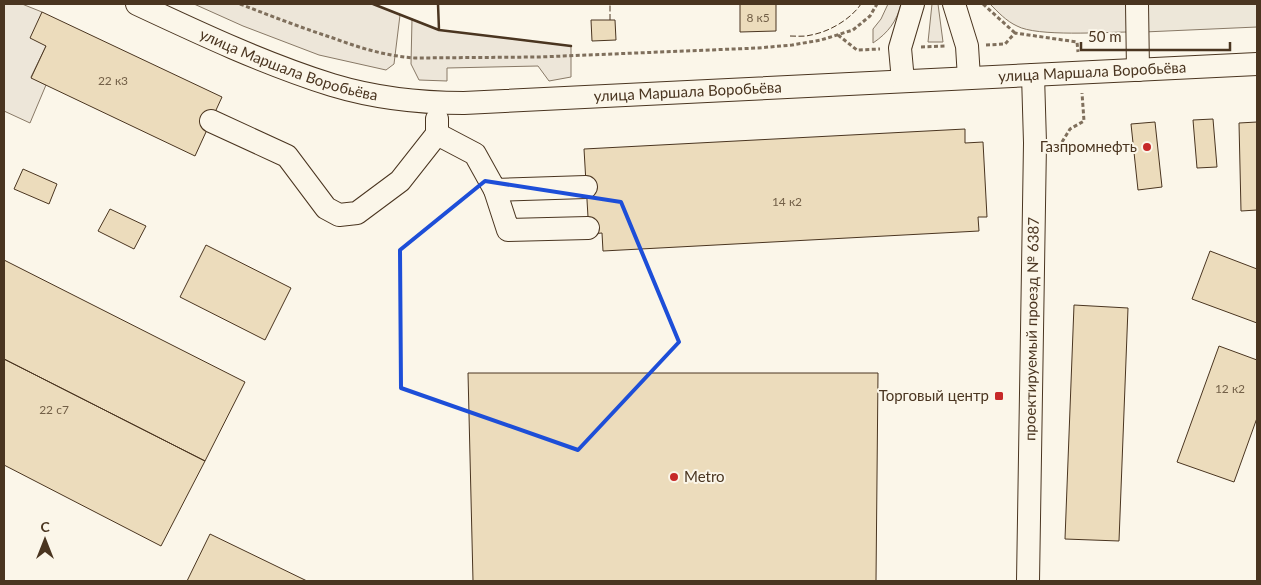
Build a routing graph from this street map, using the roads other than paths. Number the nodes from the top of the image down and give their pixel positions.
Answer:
1 (136, 4) edge
2 (913, 4) edge
3 (954, 4) edge
4 (1137, 4) edge
5 (1257, 64) edge
6 (1138, 70) junction
7 (1033, 75) junction
8 (969, 78) junction
9 (903, 80) junction
10 (436, 103) junction
11 (211, 121) dead end
12 (437, 134) junction
13 (586, 187) dead end
14 (495, 190) junction
15 (588, 228) dead end
16 (1028, 581) edge

1 - 10 street, улица Маршала Воробьёва
2 - 9 street
3 - 8 street
4 - 6 street
5 - 6 street, улица Маршала Воробьёва
6 - 7 street, улица Маршала Воробьёва
7 - 8 street, улица Маршала Воробьёва
7 - 16 street, проектируемый проезд № 6387
8 - 9 street, улица Маршала Воробьёва
9 - 10 street, улица Маршала Воробьёва
10 - 12 street
11 - 12 street
12 - 14 street
13 - 14 street
14 - 15 street

